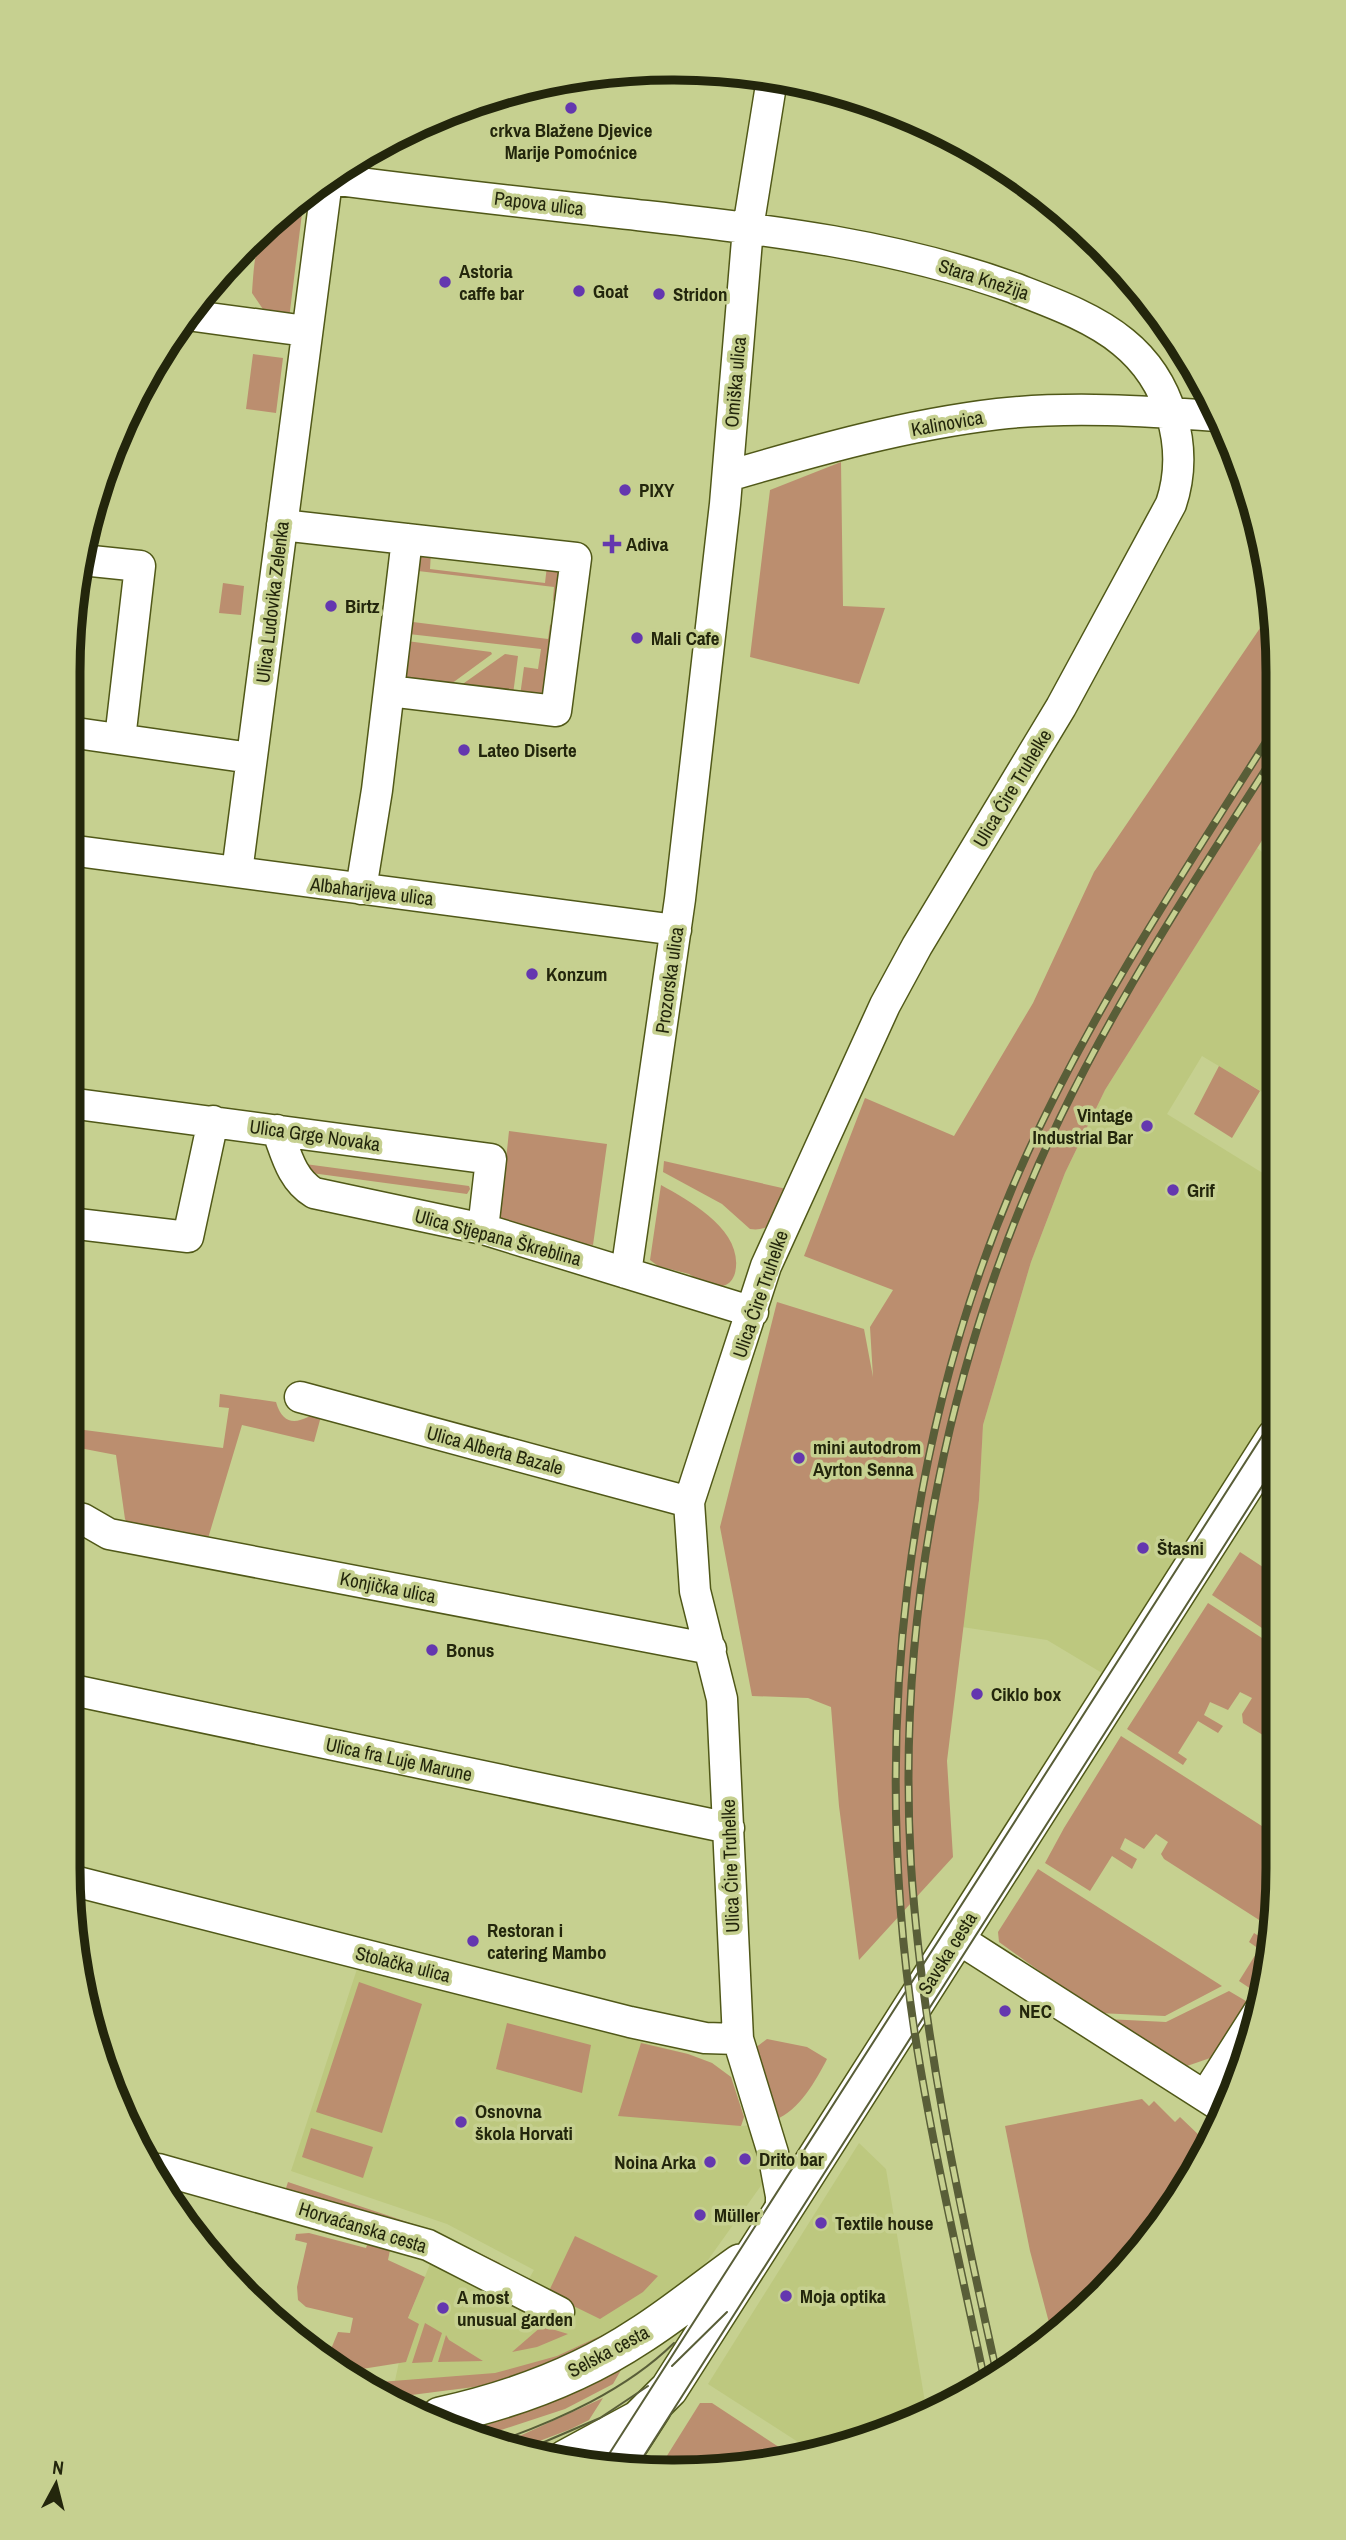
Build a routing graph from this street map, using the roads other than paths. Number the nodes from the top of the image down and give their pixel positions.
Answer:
1 (770, 89) edge
2 (342, 182) edge
3 (326, 193) edge
4 (748, 228) junction
5 (200, 316) edge
6 (306, 331) junction
7 (1171, 414) junction
8 (1206, 416) edge
9 (727, 476) junction
10 (282, 525) junction
11 (407, 539) junction
12 (91, 561) edge
13 (704, 686) joint
14 (389, 691) junction
15 (80, 734) edge
16 (120, 739) junction
17 (251, 758) junction
18 (80, 851) edge
19 (237, 872) junction
20 (361, 889) junction
21 (676, 930) junction
22 (80, 1104) edge
23 (214, 1121) junction
24 (277, 1130) junction
25 (80, 1224) edge
26 (483, 1229) junction
27 (626, 1273) junction
28 (753, 1312) junction
29 (300, 1397) dead end
30 (1266, 1452) edge
31 (689, 1502) junction
32 (80, 1519) edge
33 (710, 1649) junction
34 (80, 1692) edge
35 (729, 1828) junction
36 (81, 1883) edge
37 (957, 1938) junction
38 (738, 2039) junction
39 (1223, 2087) edge
40 (1215, 2103) edge
41 (165, 2171) edge
42 (780, 2214) junction
43 (758, 2250) junction
44 (559, 2312) dead end
45 (669, 2389) junction
46 (447, 2414) edge
47 (579, 2451) edge
48 (625, 2457) edge

1 - 4 street, Omiška ulica
2 - 4 street, Papova ulica
3 - 6 street, Ulica Ludovika Zelenka
4 - 7 street, Stara Knežija
4 - 9 street, Omiška ulica
5 - 6 street
6 - 10 street, Ulica Ludovika Zelenka
7 - 8 street, Kalinovica
7 - 9 street, Kalinovica
7 - 28 street, Ulica Ćire Truhelke
9 - 13 street, Omiška ulica
10 - 11 street
10 - 17 street, Ulica Ludovika Zelenka
11 - 14 street
11 - 14 street
12 - 16 street
13 - 21 street, Prozorska ulica
14 - 20 street
15 - 16 street
16 - 17 street
17 - 19 street, Ulica Ludovika Zelenka
18 - 19 street, Albaharijeva ulica
19 - 20 street, Albaharijeva ulica
20 - 21 street, Albaharijeva ulica
21 - 27 street, Prozorska ulica
22 - 23 street, Ulica Grge Novaka
23 - 24 street, Ulica Grge Novaka
23 - 25 street
24 - 26 street, Ulica Stjepana Škreblina
24 - 26 street, Ulica Grge Novaka
26 - 27 street, Ulica Stjepana Škreblina
27 - 28 street, Ulica Stjepana Škreblina
28 - 31 street, Ulica Ćire Truhelke
29 - 31 street, Ulica Alberta Bazale
30 - 37 main road, Savska cesta
31 - 33 street, Ulica Ćire Truhelke
32 - 33 street, Konjička ulica
33 - 35 street, Ulica Ćire Truhelke
34 - 35 street, Ulica fra Luje Marune
35 - 38 street, Ulica Ćire Truhelke
36 - 38 street, Stolačka ulica
37 - 40 street
37 - 42 main road, Savska cesta
38 - 42 street, Ulica Ćire Truhelke
39 - 40 street
41 - 44 street, Horvaćanska cesta
42 - 43 main road, Savska cesta
43 - 45 main road, Savska cesta
43 - 46 main road, Selska cesta
45 - 47 main road
45 - 48 street, Savska cesta

